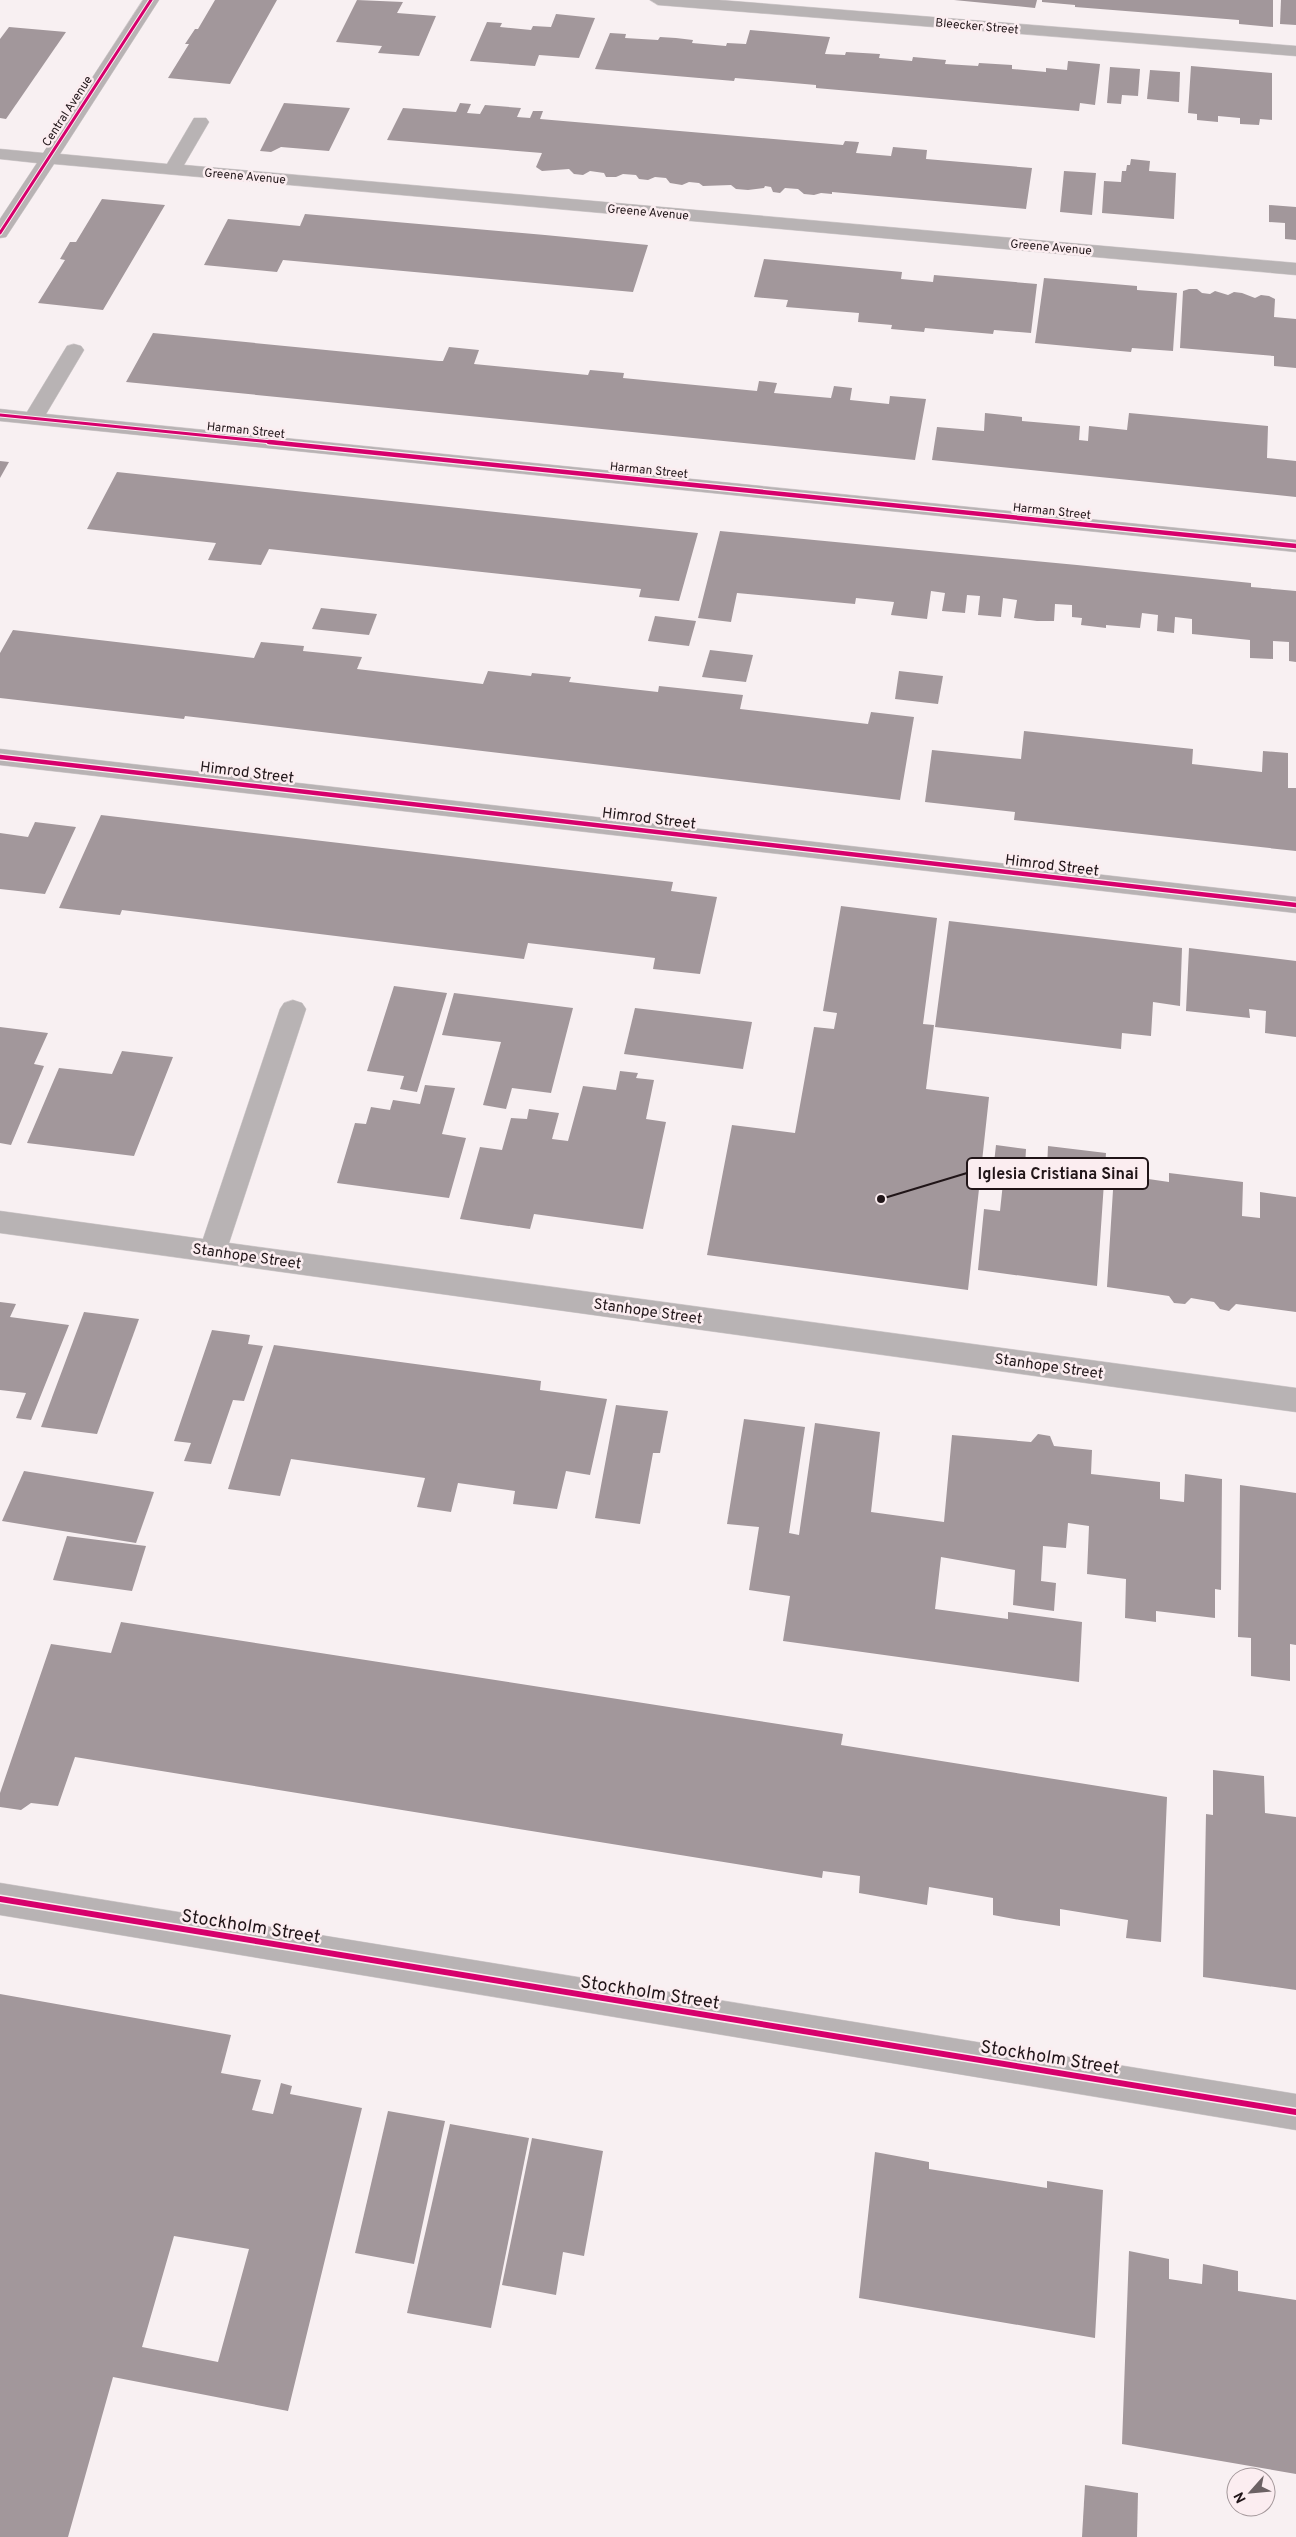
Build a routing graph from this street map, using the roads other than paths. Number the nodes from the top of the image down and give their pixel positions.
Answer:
1 (151, 0) edge
2 (658, 0) edge
3 (1296, 51) edge
4 (200, 122) dead end
5 (0, 154) edge
6 (49, 158) junction
7 (173, 169) junction
8 (0, 233) edge
9 (1296, 269) edge
10 (74, 350) dead end
11 (0, 415) edge
12 (33, 418) junction
13 (1296, 546) edge
14 (0, 756) edge
15 (1296, 905) edge
16 (293, 1009) dead end
17 (0, 1222) edge
18 (213, 1251) junction
19 (1296, 1400) edge
20 (0, 1899) edge
21 (1296, 2112) edge

1 - 6 street, Central Avenue
2 - 3 street, Bleecker Street
4 - 7 street
5 - 6 street, Greene Avenue
6 - 7 street, Greene Avenue
6 - 8 street, Central Avenue
7 - 9 street, Greene Avenue
10 - 12 street
11 - 12 street, Harman Street
12 - 13 street, Harman Street
14 - 15 street, Himrod Street
16 - 18 street
17 - 18 street, Stanhope Street
18 - 19 street, Stanhope Street
20 - 21 street, Stockholm Street

